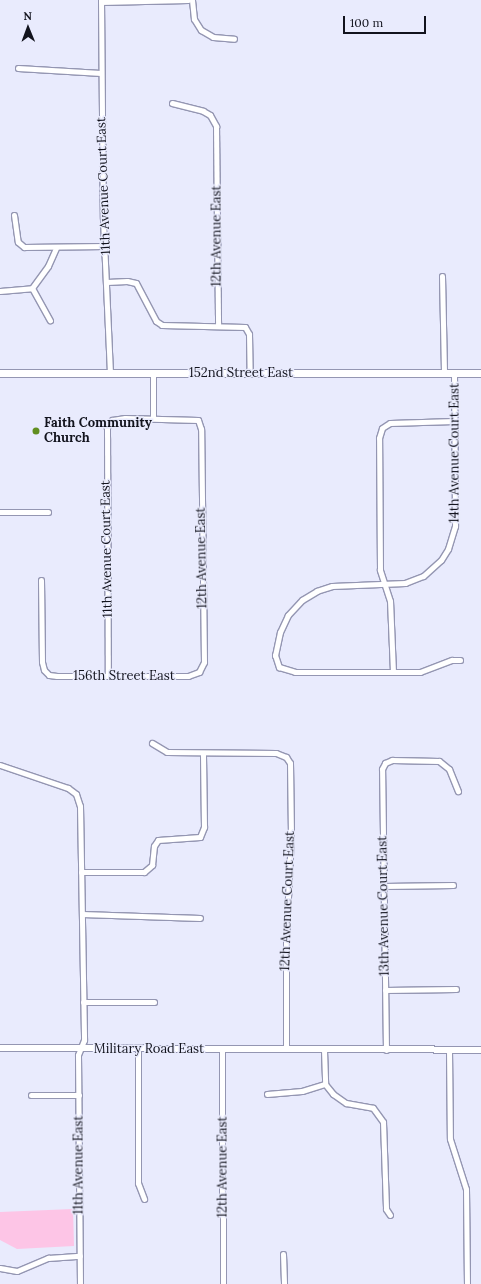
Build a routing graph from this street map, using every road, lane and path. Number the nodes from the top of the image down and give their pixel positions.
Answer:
1 (188, 0) edge
2 (192, 0) edge
3 (101, 1) edge
4 (234, 39) dead end
5 (18, 68) dead end
6 (100, 73) junction
7 (172, 103) dead end
8 (14, 215) dead end
9 (105, 246) junction
10 (56, 248) junction
11 (442, 276) dead end
12 (108, 282) junction
13 (32, 288) junction
14 (0, 291) edge
15 (50, 320) dead end
16 (218, 326) junction
17 (0, 373) edge
18 (110, 373) junction
19 (152, 373) junction
20 (250, 373) junction
21 (444, 373) junction
22 (454, 373) junction
23 (481, 373) edge
24 (153, 418) junction
25 (454, 421) junction
26 (0, 512) edge
27 (48, 512) dead end
28 (41, 580) dead end
29 (384, 584) junction
30 (460, 660) dead end
31 (201, 670) joint
32 (393, 672) junction
33 (108, 676) junction
34 (152, 743) dead end
35 (203, 753) junction
36 (0, 765) edge
37 (458, 791) dead end
38 (81, 872) junction
39 (454, 885) dead end
40 (384, 886) junction
41 (82, 914) junction
42 (200, 918) dead end
43 (456, 989) dead end
44 (385, 990) junction
45 (83, 1002) junction
46 (154, 1002) dead end
47 (0, 1048) edge
48 (82, 1048) junction
49 (138, 1049) junction
50 (222, 1049) junction
51 (286, 1049) junction
52 (324, 1050) junction
53 (386, 1050) junction
54 (449, 1050) junction
55 (481, 1050) edge
56 (325, 1084) junction
57 (267, 1094) dead end
58 (31, 1095) dead end
59 (79, 1095) junction
60 (144, 1199) dead end
61 (390, 1215) dead end
62 (283, 1254) dead end
63 (80, 1256) junction
64 (0, 1268) edge
65 (80, 1284) edge
66 (222, 1284) edge
67 (284, 1284) edge
68 (467, 1284) edge

1 - 3 street
2 - 4 street
3 - 6 street, 11th Avenue Court East
5 - 6 street
6 - 9 street, 11th Avenue Court East
7 - 16 street, 12th Avenue East
8 - 10 street
9 - 10 street
9 - 12 street, 11th Avenue Court East
10 - 13 street
11 - 21 street, 14th Avenue Court East
12 - 16 street
12 - 18 street, 11th Avenue Court East
13 - 14 street
13 - 15 street
16 - 20 street
17 - 18 main road, 152nd Street East
18 - 19 main road, 152nd Street East
19 - 20 main road, 152nd Street East
19 - 24 street
20 - 21 main road, 152nd Street East
21 - 22 main road, 152nd Street East
22 - 23 main road, 152nd Street East
22 - 25 street, 14th Avenue Court East
24 - 31 street, 12th Avenue East
24 - 33 street, 11th Avenue Court East
25 - 29 street, 14th Avenue Court East
25 - 29 street
26 - 27 street
28 - 33 street, 156th Street East
29 - 32 street
29 - 32 street, 14th Avenue Court East
30 - 32 street
31 - 33 street, 156th Street East
34 - 35 street
35 - 38 street
35 - 51 street, 12th Avenue Court East
36 - 38 street, Military Road East
37 - 40 street, 13th Avenue Court East
38 - 41 street, Military Road East
39 - 40 street
40 - 44 street, 13th Avenue Court East
41 - 42 street
41 - 45 street, Military Road East
43 - 44 street
44 - 53 street, 13th Avenue Court East
45 - 46 street
45 - 48 street, Military Road East
47 - 48 street
48 - 49 street, Military Road East
48 - 59 street, 11th Avenue East
49 - 50 street, Military Road East
49 - 60 street
50 - 51 street, Military Road East
50 - 66 street, 12th Avenue East
51 - 52 street, Military Road East
52 - 53 street, Military Road East
52 - 56 street
53 - 54 street, Military Road East
54 - 55 street, Military Road East
54 - 68 street
56 - 57 street
56 - 61 street
58 - 59 street
59 - 63 street, 11th Avenue East
62 - 67 street
63 - 64 street
63 - 65 street, 11th Avenue East

